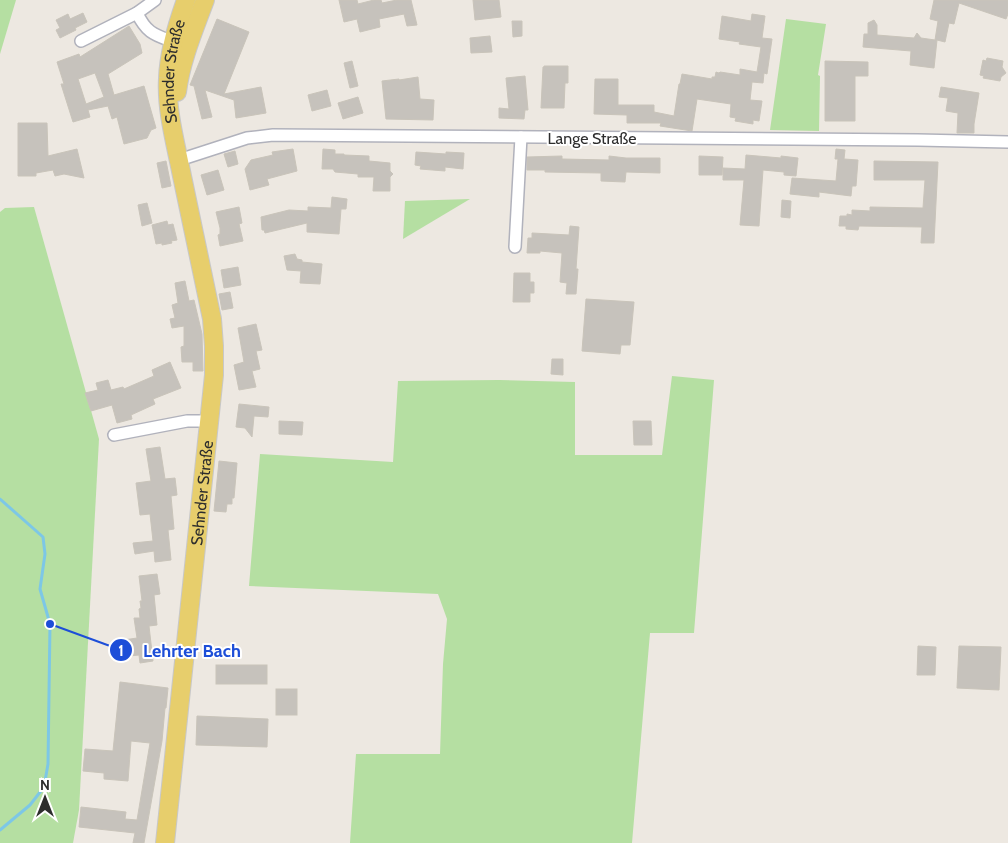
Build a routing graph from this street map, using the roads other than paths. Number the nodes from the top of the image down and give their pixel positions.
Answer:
1 (155, 0) edge
2 (186, 0) edge
3 (206, 0) edge
4 (137, 14) junction
5 (81, 41) dead end
6 (180, 44) junction
7 (522, 137) junction
8 (1008, 142) edge
9 (178, 152) junction
10 (515, 247) dead end
11 (209, 421) junction
12 (114, 435) dead end
13 (165, 843) edge

1 - 4 street
2 - 6 main road, Sehnder Straße
3 - 6 main road, Sehnder Straße
4 - 5 street
4 - 6 street
6 - 9 main road, Sehnder Straße
7 - 8 street, Lange Straße
7 - 9 street, Lange Straße
7 - 10 street
9 - 11 main road, Sehnder Straße
11 - 12 street
11 - 13 main road, Sehnder Straße

